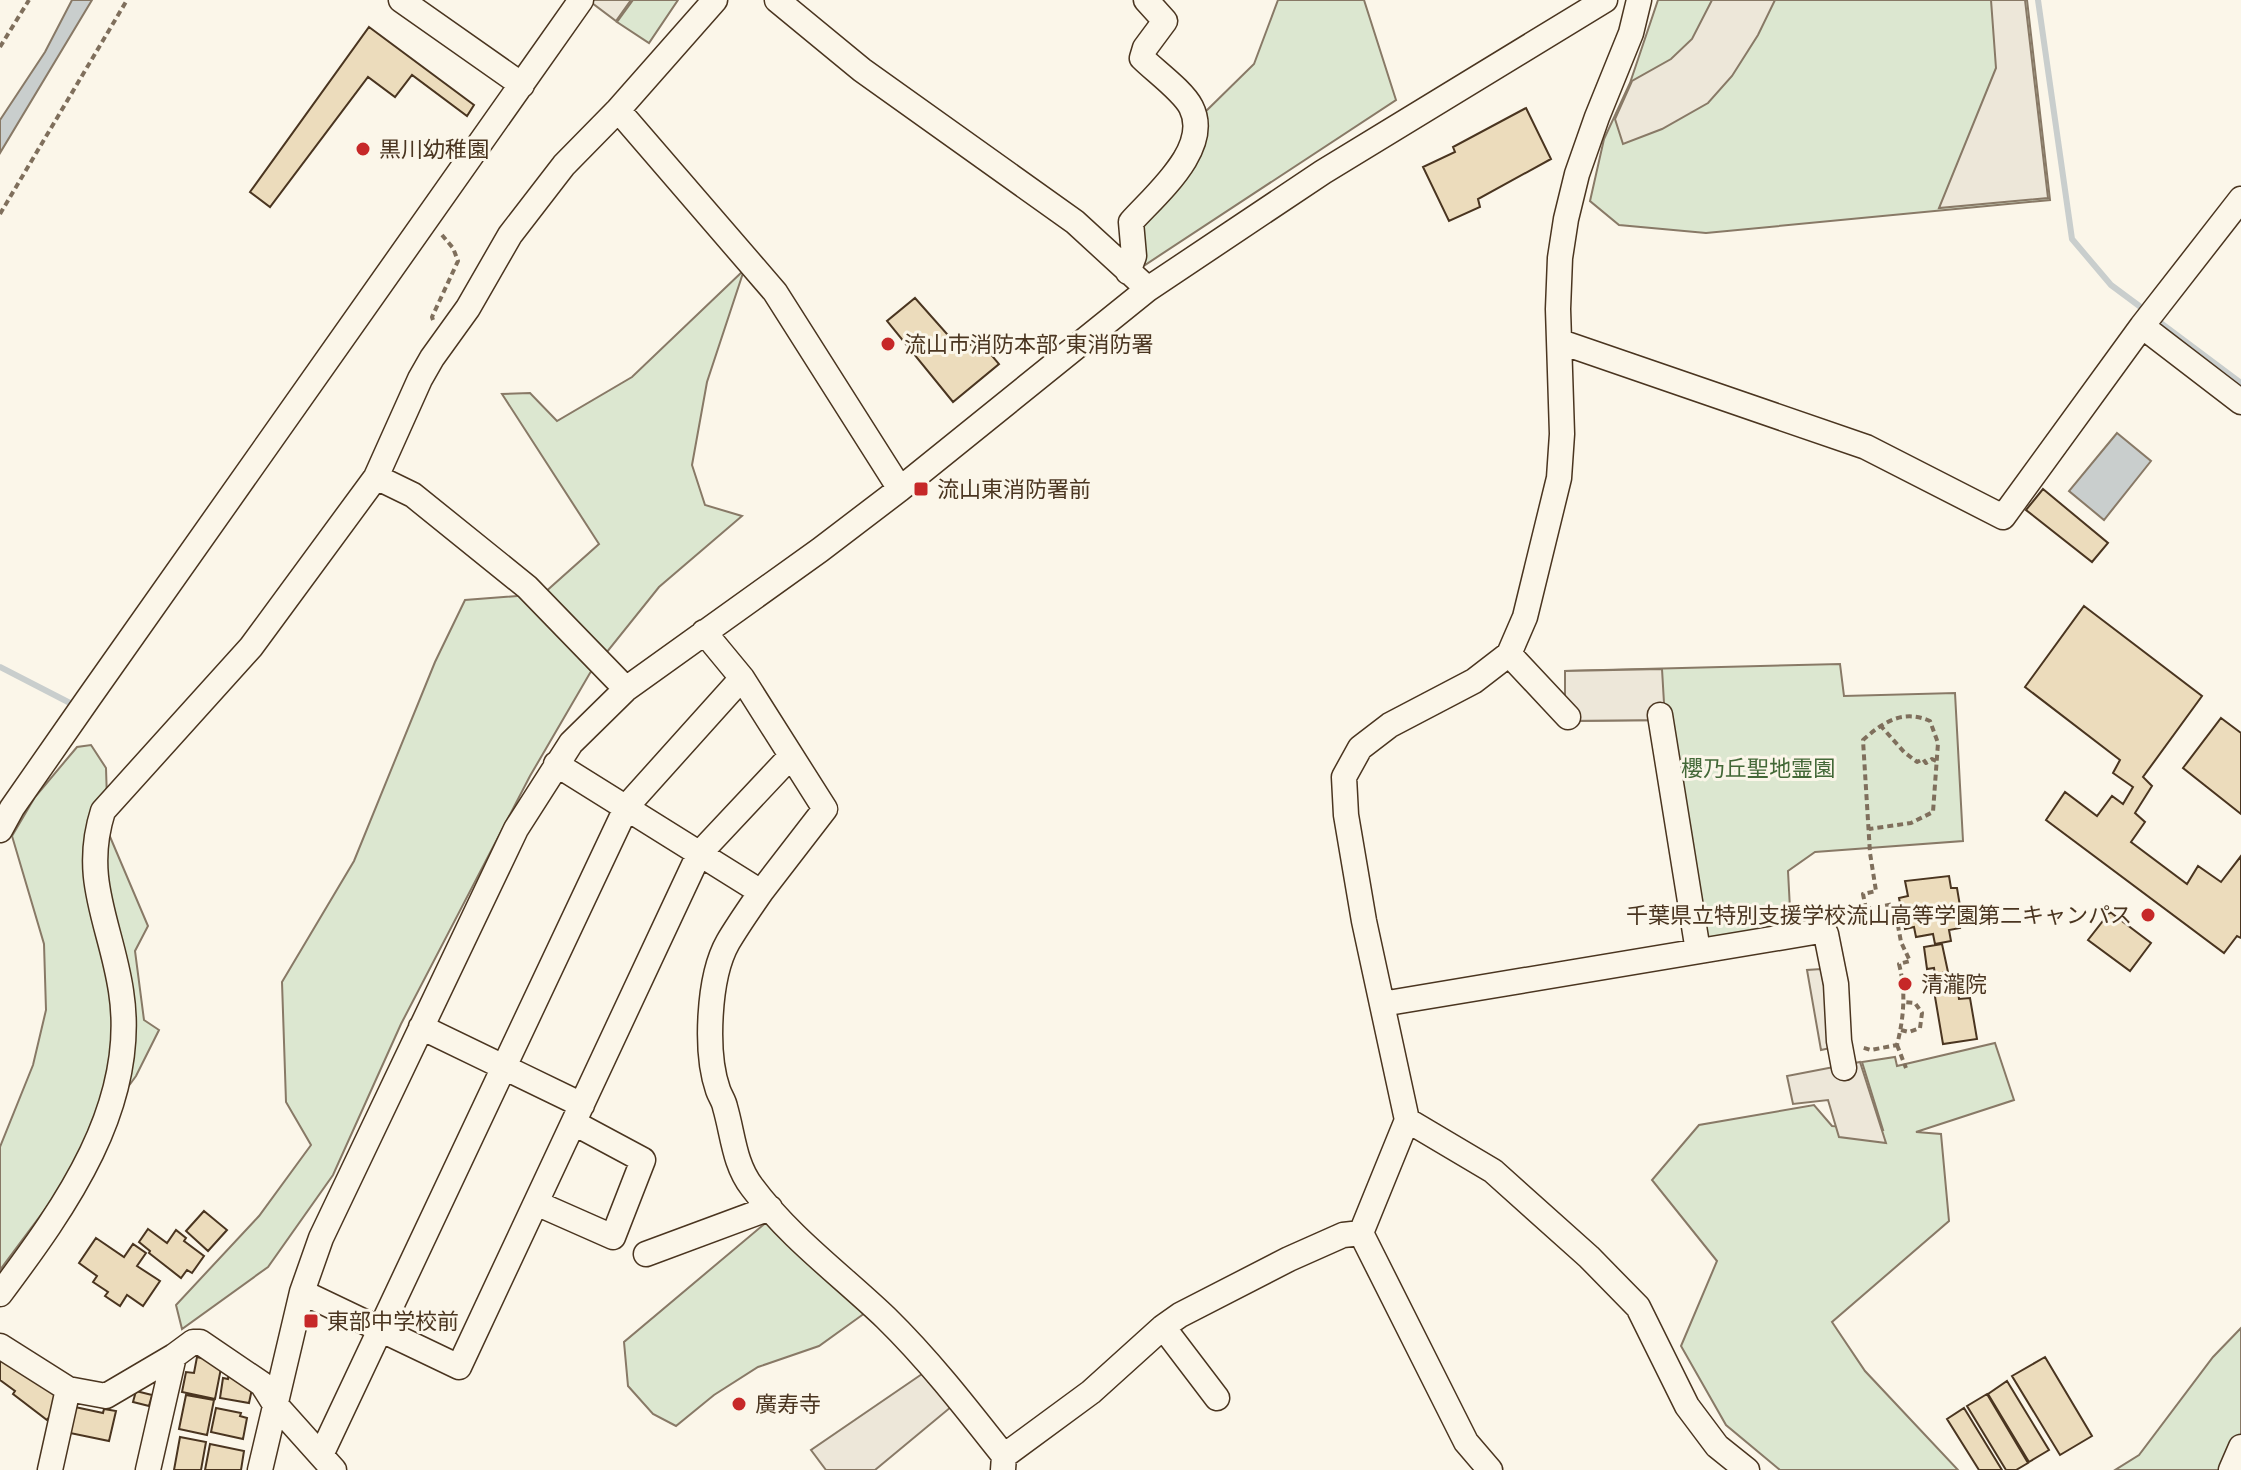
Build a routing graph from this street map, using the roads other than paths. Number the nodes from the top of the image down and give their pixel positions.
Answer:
1 (401, 0) edge
2 (581, 0) edge
3 (715, 0) edge
4 (777, 0) edge
5 (1146, 0) edge
6 (1605, 0) edge
7 (1639, 0) edge
8 (522, 85) junction
9 (618, 110) junction
10 (2241, 199) edge
11 (1128, 272) junction
12 (1148, 289) junction
13 (2150, 315) junction
14 (1561, 342) junction
15 (2241, 402) edge
16 (376, 477) junction
17 (900, 489) junction
18 (704, 632) junction
19 (1509, 654) junction
20 (742, 678) junction
21 (626, 689) junction
22 (1660, 715) dead end
23 (1568, 717) dead end
24 (791, 756) junction
25 (556, 764) junction
26 (627, 806) junction
27 (0, 830) edge
28 (699, 854) junction
29 (761, 892) junction
30 (1698, 951) junction
31 (1382, 1004) junction
32 (421, 1027) junction
33 (504, 1067) junction
34 (1844, 1068) dead end
35 (578, 1114) junction
36 (1407, 1120) junction
37 (536, 1203) junction
38 (770, 1208) junction
39 (1361, 1233) junction
40 (646, 1254) dead end
41 (302, 1292) junction
42 (0, 1294) edge
43 (1163, 1327) junction
44 (379, 1331) junction
45 (0, 1346) edge
46 (174, 1356) junction
47 (68, 1389) junction
48 (1217, 1398) dead end
49 (274, 1403) junction
50 (2241, 1447) edge
51 (327, 1463) edge
52 (1003, 1463) edge
53 (50, 1470) edge
54 (148, 1470) edge
55 (260, 1470) edge
56 (1490, 1470) edge
57 (1747, 1470) edge
58 (2231, 1470) edge

1 - 8 street
2 - 8 street
3 - 9 street
4 - 11 street
5 - 11 street
6 - 12 street
7 - 14 street
8 - 27 street
9 - 16 street
9 - 17 street
10 - 13 street
11 - 12 street
12 - 17 street
13 - 14 street
13 - 15 street
14 - 19 street
16 - 21 street
16 - 42 street
17 - 18 street
18 - 20 street
18 - 21 street
19 - 23 street
19 - 31 street
20 - 24 street
20 - 26 street
21 - 25 street
22 - 30 street
24 - 28 street
24 - 29 street
25 - 26 street
25 - 32 street
26 - 28 street
26 - 33 street
28 - 29 street
28 - 35 street
29 - 38 street
30 - 31 street
30 - 34 street
31 - 36 street
32 - 33 street
32 - 41 street
33 - 35 street
33 - 44 street
35 - 37 street
35 - 37 street
36 - 39 street
36 - 57 street
37 - 44 street
38 - 40 street
38 - 52 street
39 - 43 street
39 - 56 street
41 - 44 street
41 - 49 street
43 - 48 street
43 - 52 street
44 - 51 street
45 - 47 street
46 - 47 street
46 - 49 street
46 - 54 street
47 - 53 street
49 - 51 street
49 - 55 street
50 - 58 street

